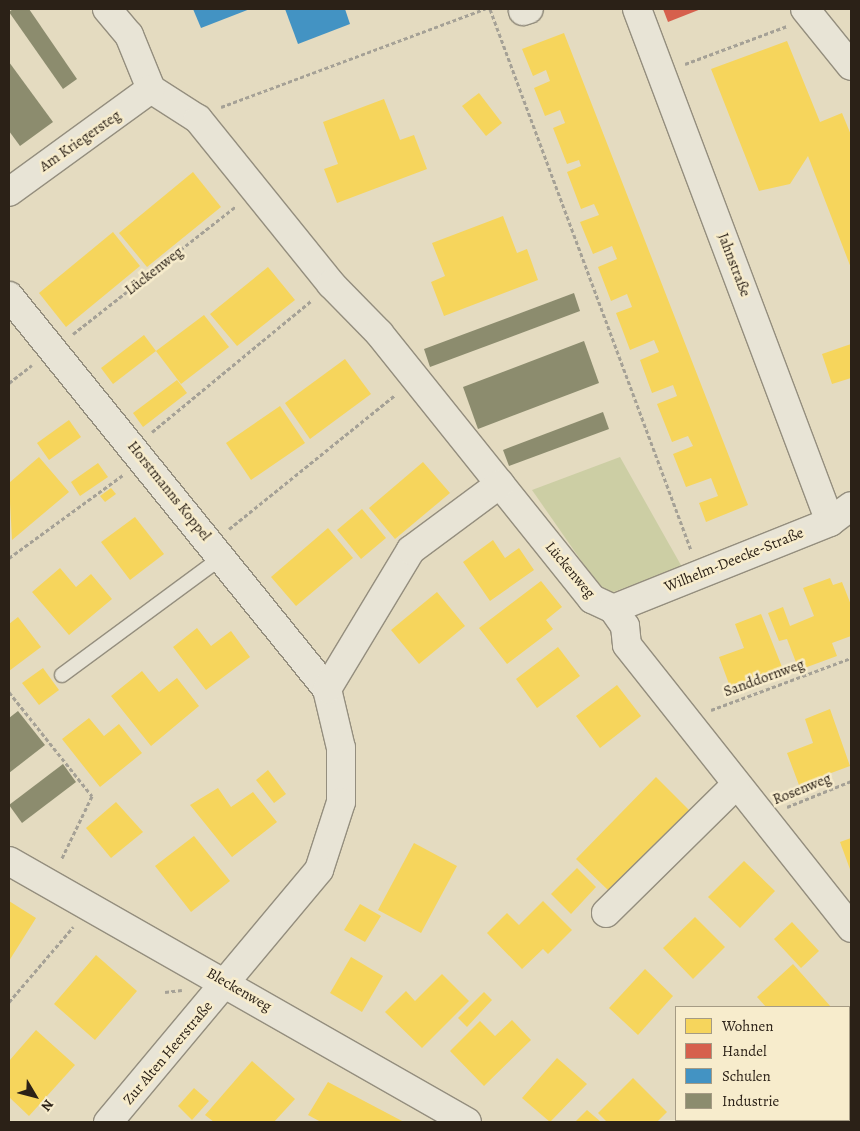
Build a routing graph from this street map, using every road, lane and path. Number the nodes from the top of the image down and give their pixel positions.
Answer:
1 (107, 9) edge
2 (485, 9) edge
3 (490, 9) edge
4 (637, 9) edge
5 (807, 13) edge
6 (851, 66) edge
7 (661, 73) junction
8 (151, 89) junction
9 (198, 119) junction
10 (255, 191) junction
11 (9, 192) edge
12 (331, 284) junction
13 (9, 296) edge
14 (53, 350) junction
15 (413, 380) junction
16 (139, 454) junction
17 (500, 484) junction
18 (841, 514) edge
19 (216, 550) junction
20 (9, 558) edge
21 (700, 574) junction
22 (613, 609) junction
23 (851, 658) edge
24 (62, 675) dead end
25 (327, 689) junction
26 (9, 692) edge
27 (684, 720) junction
28 (851, 781) edge
29 (736, 785) junction
30 (762, 818) junction
31 (9, 861) edge
32 (49, 883) junction
33 (606, 913) dead end
34 (78, 921) dead end
35 (849, 922) edge
36 (227, 983) junction
37 (9, 1002) edge
38 (108, 1122) edge
39 (467, 1122) edge

1 - 8 street
2 - 9 path
3 - 21 path
4 - 7 street, Jahnstraße
5 - 6 street
5 - 7 path
7 - 18 street, Jahnstraße
8 - 9 street, Lückenweg
8 - 11 street, Am Kriegersteg
9 - 10 street, Lückenweg
10 - 12 street, Lückenweg
10 - 14 path, Lückenweg
12 - 15 street, Lückenweg
12 - 16 path
13 - 14 street, Horstmanns Koppel
14 - 16 street, Horstmanns Koppel
15 - 17 street, Lückenweg
15 - 19 path
16 - 19 street, Horstmanns Koppel
16 - 20 path
17 - 22 street, Lückenweg
17 - 25 street
18 - 21 street, Wilhelm-Deecke-Straße
19 - 24 lane
19 - 25 street, Horstmanns Koppel
21 - 22 street, Wilhelm-Deecke-Straße
22 - 27 street
23 - 27 path, Sanddornweg
25 - 36 street, Horstmanns Koppel
26 - 32 path
27 - 29 street
28 - 30 path, Rosenweg
29 - 30 street
29 - 33 street
30 - 35 street
31 - 32 street, Bleckenweg
32 - 36 street, Bleckenweg
34 - 37 path
36 - 38 street, Zur Alten Heerstraße
36 - 39 street, Bleckenweg

